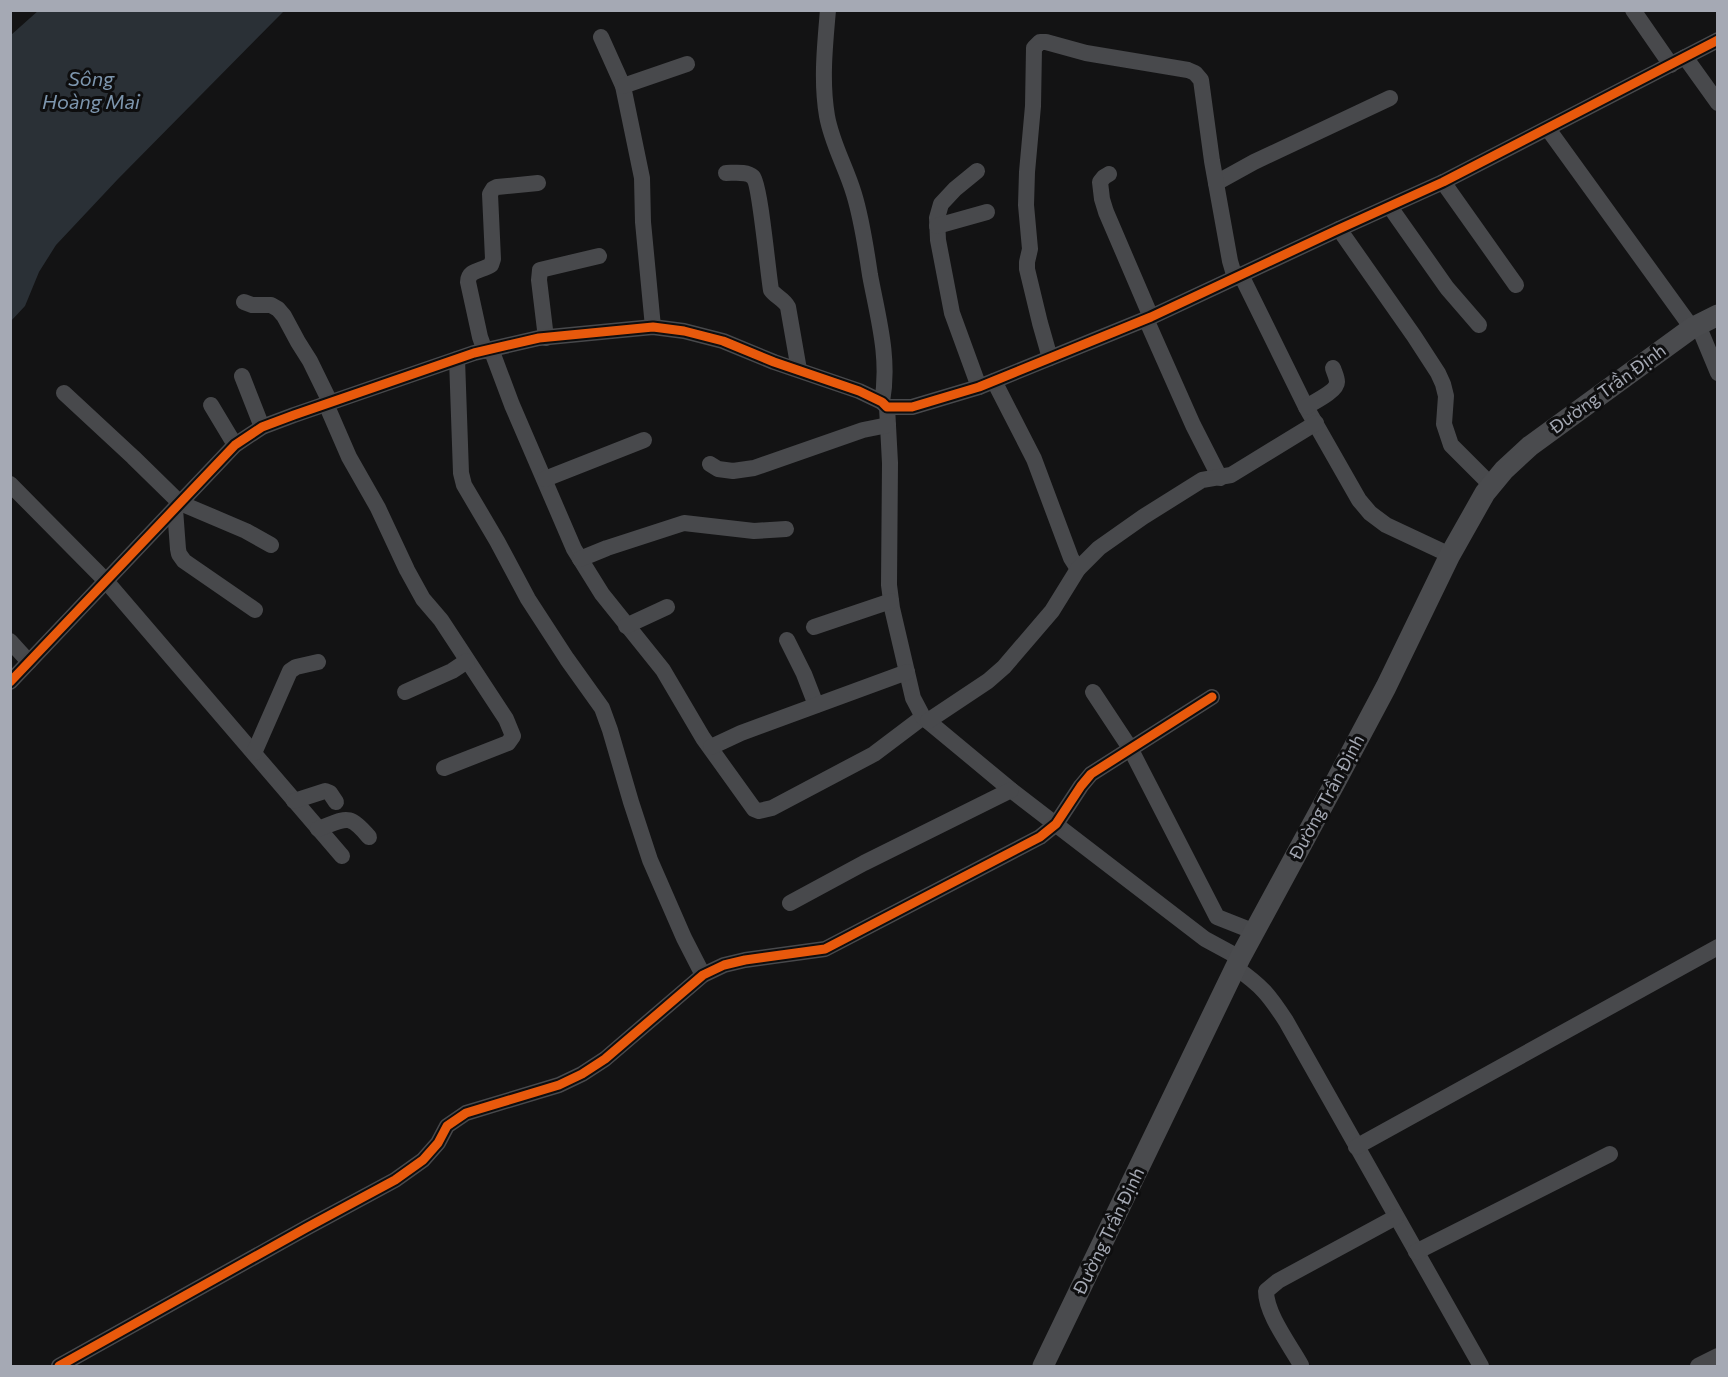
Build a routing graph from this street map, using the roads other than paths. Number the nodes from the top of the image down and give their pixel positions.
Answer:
1 (828, 10) edge
2 (1633, 10) edge
3 (601, 37) dead end
4 (1718, 40) edge
5 (1678, 61) junction
6 (687, 64) dead end
7 (623, 86) junction
8 (1390, 98) dead end
9 (1718, 103) edge
10 (1548, 129) junction
11 (977, 171) dead end
12 (726, 173) dead end
13 (1109, 174) dead end
14 (1443, 182) junction
15 (538, 183) dead end
16 (1216, 183) junction
17 (1390, 207) junction
18 (987, 212) dead end
19 (937, 226) junction
20 (1338, 229) junction
21 (599, 256) dead end
22 (1238, 277) junction
23 (1516, 285) dead end
24 (244, 302) dead end
25 (1718, 315) edge
26 (1148, 318) junction
27 (1479, 325) dead end
28 (653, 327) junction
29 (1695, 327) junction
30 (546, 338) junction
31 (488, 350) junction
32 (1050, 358) junction
33 (457, 359) junction
34 (1333, 368) dead end
35 (799, 370) junction
36 (1718, 373) edge
37 (242, 376) dead end
38 (987, 384) junction
39 (64, 393) dead end
40 (328, 403) junction
41 (211, 405) dead end
42 (884, 405) junction
43 (1306, 406) junction
44 (1316, 423) junction
45 (888, 425) junction
46 (262, 428) junction
47 (644, 440) dead end
48 (235, 445) junction
49 (710, 464) dead end
50 (1220, 478) junction
51 (545, 479) junction
52 (10, 484) edge
53 (1491, 485) junction
54 (177, 506) junction
55 (786, 529) dead end
56 (271, 545) dead end
57 (1450, 555) junction
58 (580, 559) junction
59 (1078, 569) junction
60 (106, 581) junction
61 (891, 601) junction
62 (667, 607) dead end
63 (255, 610) dead end
64 (626, 626) junction
65 (814, 627) dead end
66 (10, 640) edge
67 (787, 640) dead end
68 (467, 661) junction
69 (29, 662) junction
70 (318, 662) dead end
71 (907, 672) junction
72 (10, 682) edge
73 (405, 692) dead end
74 (1093, 692) dead end
75 (1212, 697) dead end
76 (816, 705) junction
77 (926, 719) junction
78 (711, 747) junction
79 (1130, 748) junction
80 (254, 753) junction
81 (444, 768) dead end
82 (1011, 790) junction
83 (294, 801) junction
84 (336, 802) dead end
85 (1056, 824) junction
86 (318, 829) junction
87 (369, 837) dead end
88 (342, 856) dead end
89 (790, 903) dead end
90 (1255, 932) junction
91 (1718, 947) edge
92 (1238, 963) junction
93 (703, 975) junction
94 (1356, 1147) junction
95 (1610, 1154) dead end
96 (1396, 1217) junction
97 (1416, 1252) junction
98 (1718, 1356) edge
99 (1301, 1365) edge
100 (59, 1366) edge
101 (1043, 1366) edge
102 (1480, 1366) edge
103 (1698, 1366) edge

1 - 42 street
2 - 5 street
3 - 7 street
4 - 5 street
5 - 9 street
5 - 10 street
6 - 7 street
7 - 28 street
8 - 16 street
10 - 14 street
10 - 29 street
11 - 19 street
12 - 35 street
13 - 26 street
14 - 17 street
14 - 23 street
15 - 31 street
16 - 22 street
16 - 32 street
17 - 20 street
17 - 27 street
18 - 19 street
19 - 38 street
20 - 22 street
20 - 53 street
21 - 30 street
22 - 26 street
22 - 43 street
24 - 40 street
25 - 29 main road, Đường Trần Định
26 - 32 street
26 - 50 street
28 - 30 street
28 - 35 street
29 - 36 street
29 - 53 main road, Đường Trần Định
30 - 31 street
31 - 33 street
31 - 51 street
32 - 38 street
33 - 40 street
33 - 93 street
34 - 43 street
35 - 42 street
37 - 46 street
38 - 42 street
38 - 59 street
39 - 54 street
40 - 46 street
40 - 68 street
41 - 48 street
42 - 45 street
43 - 44 street
44 - 50 street
44 - 57 street
45 - 49 street
45 - 61 street
46 - 48 street
47 - 51 street
48 - 54 street
50 - 59 street
51 - 58 street
52 - 60 street
53 - 57 main road, Đường Trần Định
54 - 56 street
54 - 60 street
54 - 63 street
55 - 58 street
57 - 90 main road, Đường Trần Định
58 - 64 street
59 - 77 street
60 - 69 street
60 - 80 street
61 - 65 street
61 - 71 street
62 - 64 street
64 - 78 street
66 - 69 street
67 - 76 street
68 - 73 street
68 - 81 street
69 - 72 street
70 - 80 street
71 - 76 street
71 - 77 street
74 - 79 street
75 - 79 street
76 - 78 street
77 - 78 street
77 - 82 street
79 - 85 street
79 - 90 street
80 - 83 street
82 - 85 street
82 - 89 street
83 - 84 street
83 - 86 street
85 - 92 street
85 - 93 street
86 - 87 street
86 - 88 street
90 - 92 main road, Đường Trần Định
91 - 94 street
92 - 94 street
92 - 101 main road, Đường Trần Định
93 - 100 street
94 - 96 street
95 - 97 street
96 - 97 street
96 - 99 street
97 - 102 street
98 - 103 street

